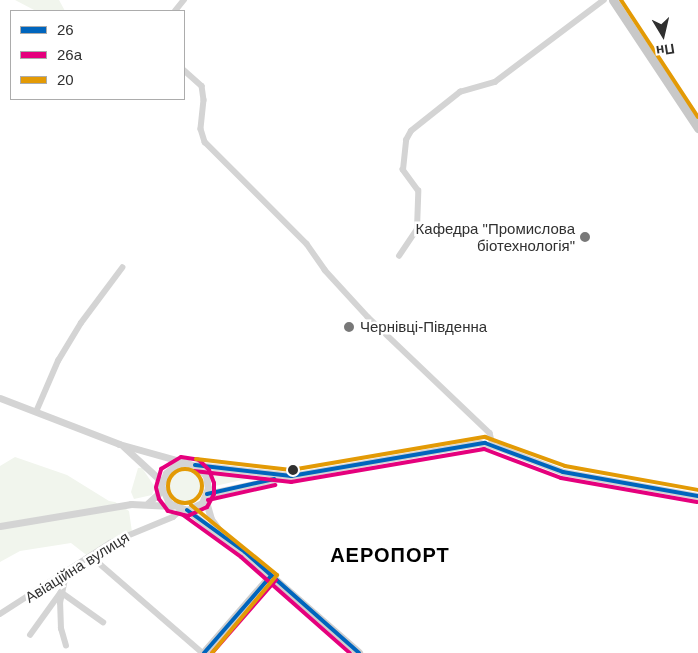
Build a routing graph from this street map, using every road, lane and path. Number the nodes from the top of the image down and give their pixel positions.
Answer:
1 (184, 0) edge
2 (604, 0) edge
3 (613, 0) edge
4 (176, 10) edge
5 (185, 71) edge
6 (698, 128) edge
7 (399, 256) dead end
8 (122, 268) dead end
9 (0, 398) edge
10 (36, 412) junction
11 (119, 444) junction
12 (493, 445) junction
13 (187, 463) junction
14 (195, 465) junction
15 (291, 476) junction
16 (162, 485) junction
17 (206, 496) junction
18 (698, 496) edge
19 (148, 503) junction
20 (172, 506) junction
21 (184, 510) junction
22 (0, 526) edge
23 (222, 535) junction
24 (92, 556) junction
25 (66, 574) junction
26 (272, 576) junction
27 (61, 592) junction
28 (0, 614) edge
29 (103, 622) dead end
30 (30, 635) dead end
31 (66, 646) dead end
32 (203, 653) edge
33 (359, 653) edge

1 - 4 street
2 - 7 street
3 - 6 main road
5 - 12 street
8 - 10 street
9 - 10 street
10 - 11 street
11 - 13 street
11 - 16 street
12 - 15 street
12 - 18 street
13 - 14 street
13 - 16 street
14 - 15 street
14 - 17 street
15 - 17 street
16 - 19 street
16 - 20 street
17 - 21 street
17 - 23 street
19 - 20 street
19 - 22 street
20 - 21 street
21 - 23 street
21 - 24 street, Авіаційна вулиця
23 - 26 street
24 - 25 street, Авіаційна вулиця
24 - 32 street
25 - 27 street
25 - 28 street, Авіаційна вулиця
26 - 32 main road
26 - 33 main road
27 - 29 street
27 - 30 street
27 - 31 street

